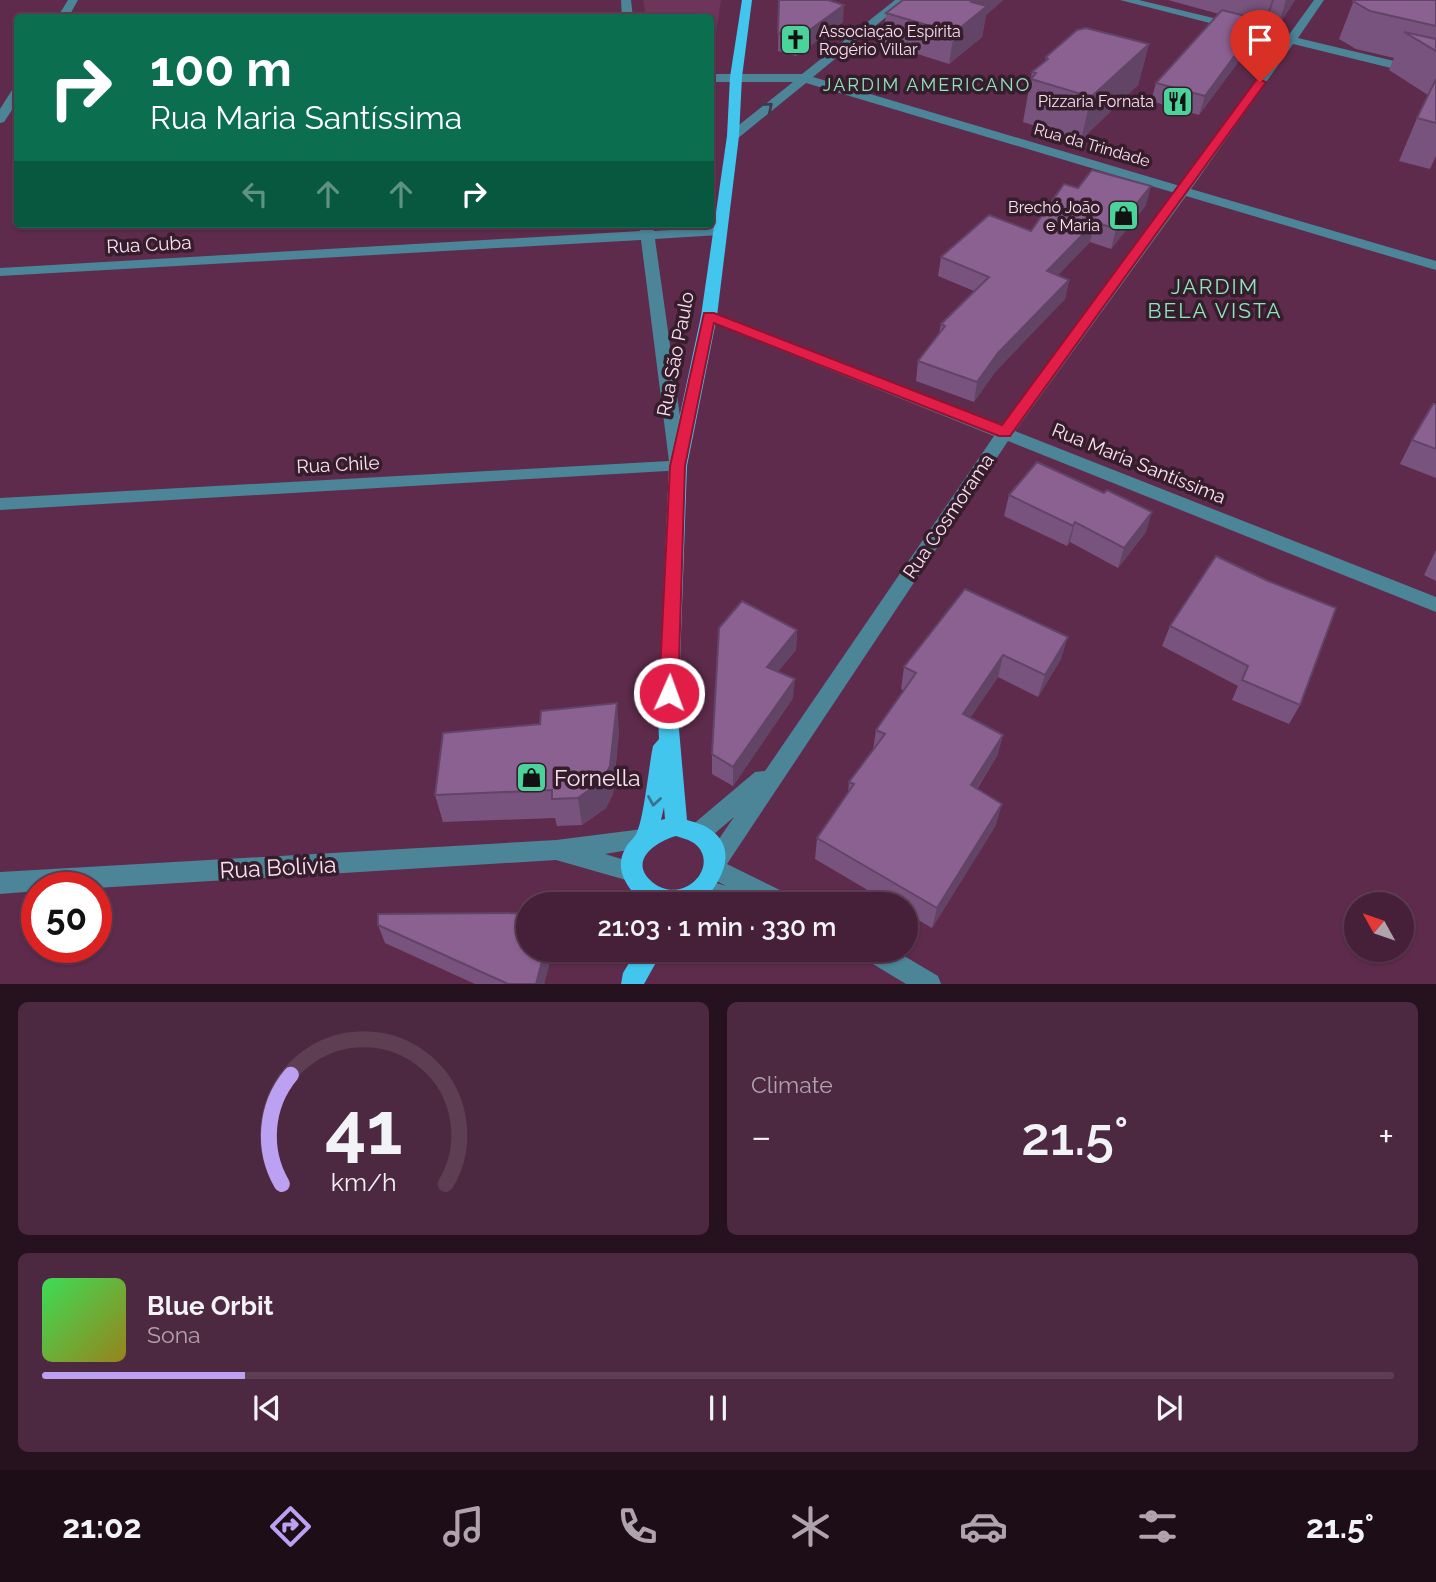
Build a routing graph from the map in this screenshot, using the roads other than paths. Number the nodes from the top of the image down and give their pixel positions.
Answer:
1 (747, 0) edge
2 (902, 0) edge
3 (1125, 0) edge
4 (1320, 0) edge
5 (1291, 38) junction
6 (1436, 75) edge
7 (736, 77) junction
8 (714, 78) edge
9 (802, 78) junction
10 (8, 107) edge
11 (0, 119) edge
12 (733, 136) junction
13 (1183, 191) junction
14 (646, 230) edge
15 (719, 231) junction
16 (1436, 266) edge
17 (0, 272) edge
18 (709, 316) junction
19 (1005, 432) junction
20 (678, 466) junction
21 (0, 504) edge
22 (1436, 605) edge
23 (668, 718) junction
24 (779, 765) junction
25 (676, 826) junction
26 (699, 833) junction
27 (646, 837) junction
28 (556, 850) junction
29 (715, 865) junction
30 (0, 883) edge
31 (636, 887) edge
32 (704, 890) junction
33 (700, 892) edge
34 (711, 892) edge
35 (763, 892) edge
36 (634, 962) edge
37 (644, 962) edge
38 (891, 962) edge
39 (632, 982) edge
40 (929, 984) edge

1 - 7 main road, Rua São Paulo
2 - 9 street
3 - 5 street
4 - 5 street, Rua Cosmorama
5 - 6 street
5 - 13 street, Rua Cosmorama
7 - 8 street, Rua da Trindade
7 - 9 street, Rua da Trindade
7 - 12 main road, Rua São Paulo
12 -> 9 street
9 - 13 street, Rua da Trindade
10 - 11 street
12 - 15 main road, Rua São Paulo
13 - 16 street, Rua da Trindade
13 - 19 street, Rua Cosmorama
14 - 15 street, Rua Cuba
14 - 17 street, Rua Cuba
14 - 20 street
15 - 18 main road, Rua São Paulo
18 - 19 street, Rua Maria Santíssima
18 - 20 main road, Rua São Paulo
19 - 22 street, Rua Maria Santíssima
19 - 24 street, Rua Cosmorama
20 - 21 street, Rua Chile
20 - 23 main road, Rua São Paulo
23 - 25 main road, Rua São Paulo
23 -> 27 main road, Rua São Paulo
24 - 26 street, Rua Cosmorama
24 - 29 street, Rua Cosmorama
25 - 26 main road
25 - 27 main road
26 - 29 main road
27 - 28 street, Rua Bolívia
27 - 31 main road
28 - 30 street, Rua Bolívia
28 - 31 street, Rua Bolívia
29 - 32 main road
29 - 35 street
32 - 33 main road
32 - 34 street
36 - 39 main road
37 - 39 main road
38 - 40 street

